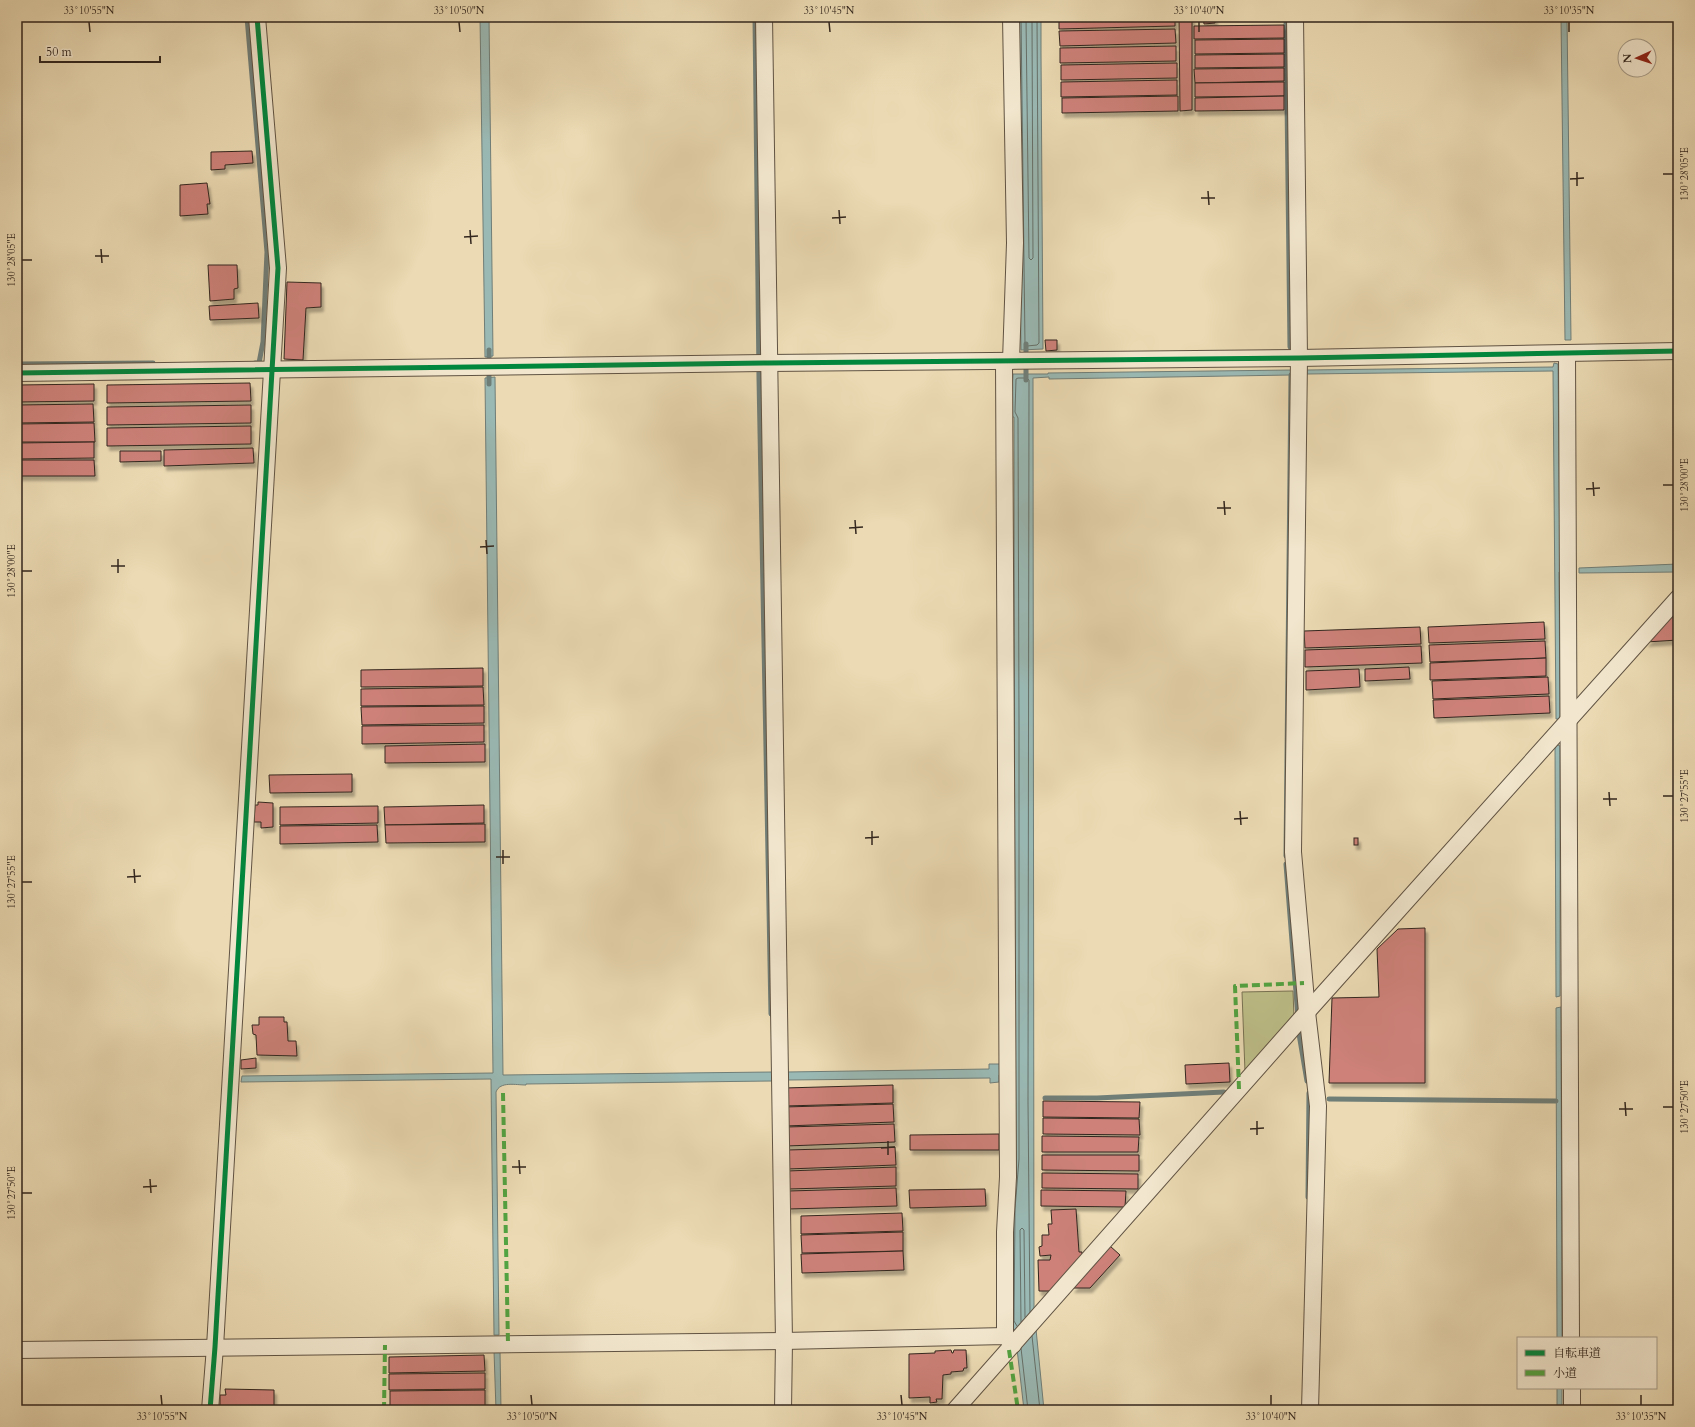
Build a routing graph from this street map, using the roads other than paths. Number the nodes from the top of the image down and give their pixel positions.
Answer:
1 (257, 17) edge
2 (764, 17) edge
3 (1011, 17) edge
4 (1295, 17) edge
5 (1678, 351) edge
6 (1568, 353) junction
7 (1298, 358) junction
8 (1010, 361) junction
9 (768, 363) junction
10 (272, 370) junction
11 (17, 373) edge
12 (1678, 598) edge
13 (1569, 719) junction
14 (1307, 1012) junction
15 (1571, 1337) edge
16 (784, 1341) junction
17 (1011, 1341) junction
18 (215, 1347) junction
19 (17, 1350) edge
20 (1572, 1389) edge
21 (210, 1410) edge
22 (783, 1410) edge
23 (955, 1410) edge
24 (1310, 1410) edge
25 (1572, 1410) edge

1 - 10 street
2 - 9 street
3 - 8 street
4 - 7 street
5 - 6 street
6 - 7 street
6 - 13 street
7 - 8 street
7 - 14 street
8 - 9 street
8 - 17 street
9 - 10 street
9 - 16 street
10 - 11 street
10 - 18 street
12 - 13 street
13 - 14 street
13 - 15 street
14 - 17 street
14 - 24 street
16 - 17 street
16 - 18 street
16 - 22 street
17 - 23 street
18 - 19 street
18 - 21 street
20 - 25 street

